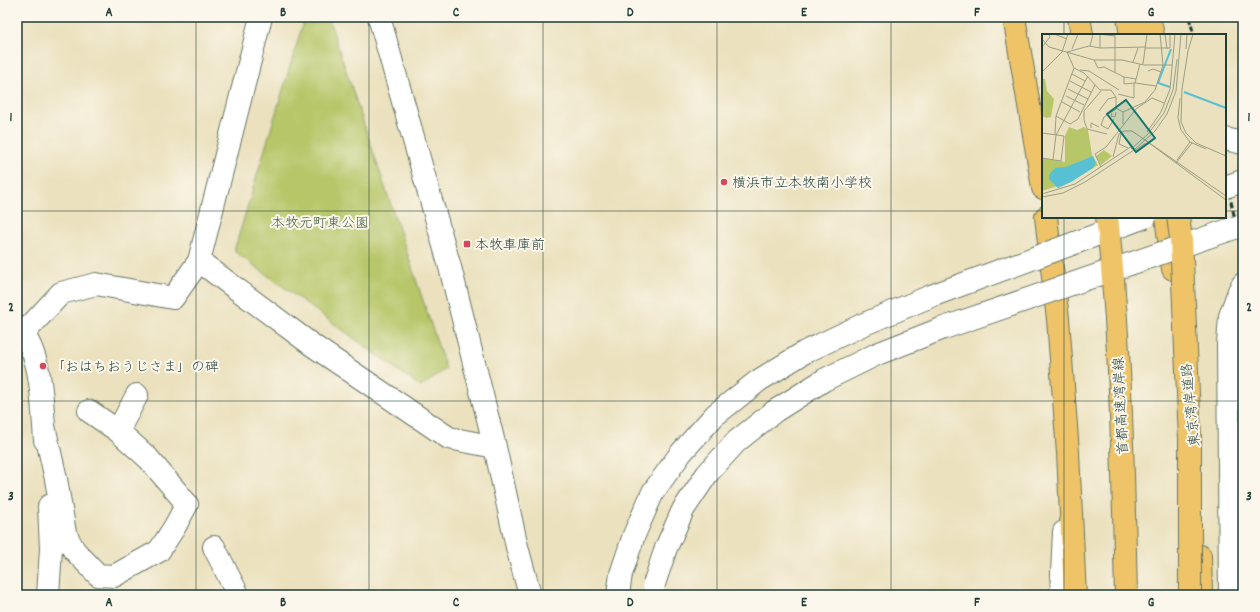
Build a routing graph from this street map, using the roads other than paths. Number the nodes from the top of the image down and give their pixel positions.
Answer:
1 (261, 17) edge
2 (379, 17) edge
3 (1014, 17) edge
4 (1079, 17) edge
5 (1128, 17) edge
6 (1148, 17) edge
7 (1082, 34) edge
8 (1131, 34) edge
9 (1152, 34) edge
10 (1226, 139) edge
11 (1243, 143) edge
12 (1243, 181) edge
13 (1042, 182) edge
14 (1226, 188) edge
15 (1046, 218) edge
16 (1107, 218) edge
17 (1142, 218) edge
18 (1166, 218) edge
19 (1178, 218) edge
20 (1243, 225) edge
21 (199, 261) junction
22 (1243, 284) edge
23 (20, 330) edge
24 (137, 395) dead end
25 (88, 411) dead end
26 (44, 426) junction
27 (118, 431) junction
28 (496, 447) junction
29 (1068, 453) junction
30 (214, 547) dead end
31 (653, 590) edge
32 (48, 595) edge
33 (238, 595) edge
34 (530, 595) edge
35 (618, 595) edge
36 (1061, 595) edge
37 (1075, 595) edge
38 (1126, 595) edge
39 (1190, 595) edge
40 (1201, 595) edge
41 (1230, 595) edge

1 - 21 street
2 - 28 street
3 - 13 highway
4 - 7 highway
5 - 8 highway
6 - 9 highway
10 - 11 street
12 - 14 street, bridge
15 - 29 highway
16 - 38 highway, 首都高速湾岸線, bridge
17 - 35 street, bridge
18 - 40 highway, 東京湾岸道路
19 - 39 highway, bridge
20 - 31 street, bridge
21 - 23 street
21 - 28 street
22 - 41 street
23 - 26 street
24 - 27 street
25 - 27 street
26 - 27 street
26 - 32 street
28 - 34 street
29 - 36 street
29 - 37 highway
30 - 33 street

